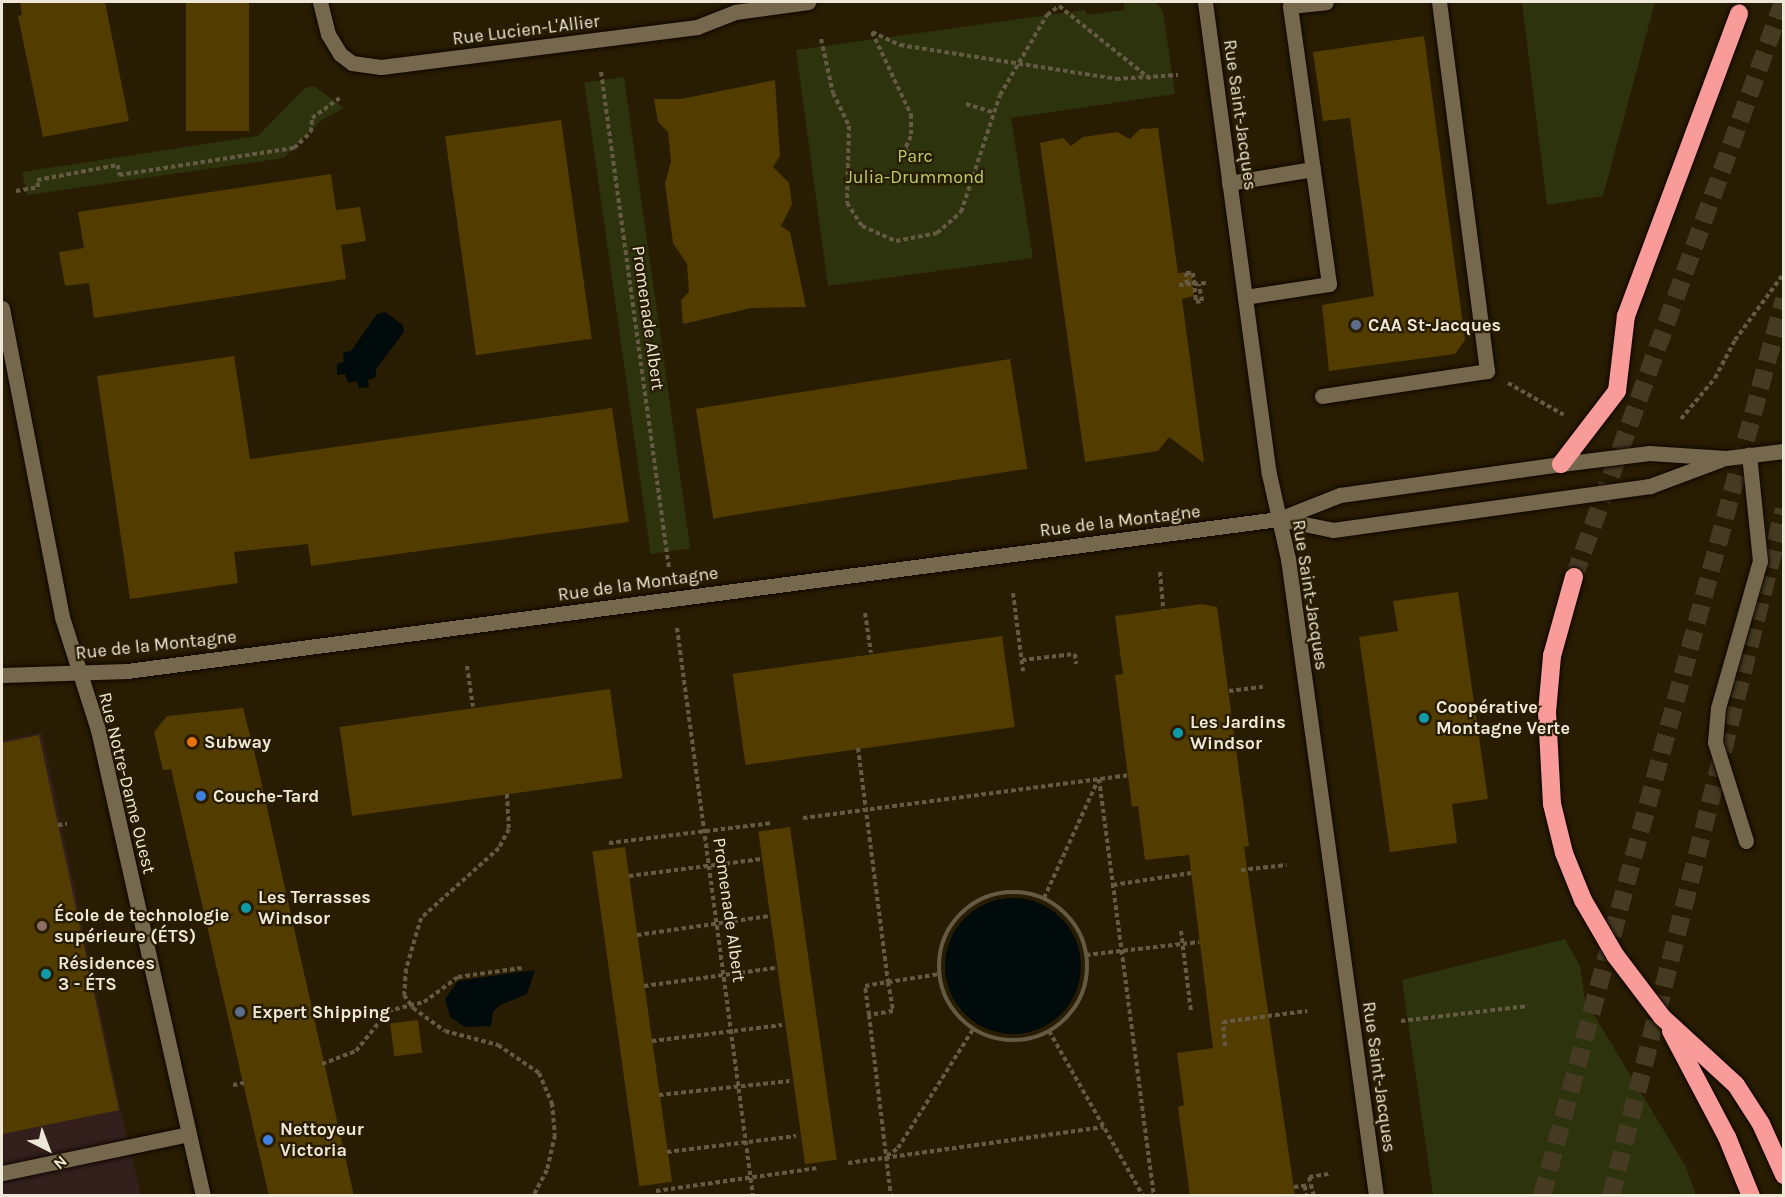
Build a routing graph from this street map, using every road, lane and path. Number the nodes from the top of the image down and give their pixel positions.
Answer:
1 (320, 2) edge
2 (808, 2) edge
3 (1205, 2) edge
4 (1326, 2) edge
5 (1439, 2) edge
6 (734, 7) edge
7 (1739, 13) dead end
8 (821, 39) dead end
9 (1016, 64) junction
10 (601, 72) dead end
11 (1178, 75) dead end
12 (1150, 79) junction
13 (340, 98) dead end
14 (966, 104) dead end
15 (993, 112) junction
16 (912, 156) dead end
17 (1312, 169) junction
18 (1229, 183) junction
19 (16, 191) dead end
20 (1784, 273) edge
21 (1206, 283) dead end
22 (1187, 284) junction
23 (1197, 284) junction
24 (1179, 285) dead end
25 (1245, 297) junction
26 (2, 308) edge
27 (1522, 391) dead end
28 (1322, 396) dead end
29 (1681, 419) dead end
30 (1569, 422) dead end
31 (1784, 451) edge
32 (1749, 455) junction
33 (1726, 458) junction
34 (1560, 464) junction
35 (1279, 519) junction
36 (669, 567) dead end
37 (1160, 572) dead end
38 (1574, 577) tunnel mouth
39 (1013, 592) dead end
40 (1163, 610) dead end
41 (865, 613) dead end
42 (677, 628) dead end
43 (871, 653) dead end
44 (1022, 660) junction
45 (1076, 664) dead end
46 (467, 666) dead end
47 (1023, 671) dead end
48 (78, 674) junction
49 (2, 675) edge
50 (1263, 687) dead end
51 (1229, 691) dead end
52 (474, 707) dead end
53 (858, 748) dead end
54 (1128, 775) dead end
55 (1099, 779) junction
56 (507, 794) dead end
57 (867, 810) junction
58 (803, 818) dead end
59 (771, 823) dead end
60 (67, 824) dead end
61 (58, 825) dead end
62 (704, 831) junction
63 (1746, 841) dead end
64 (609, 843) dead end
65 (762, 859) dead end
66 (709, 865) junction
67 (1287, 865) dead end
68 (1241, 870) dead end
69 (1191, 873) dead end
70 (629, 876) dead end
71 (1113, 885) junction
72 (1044, 898) junction
73 (769, 916) dead end
74 (717, 923) junction
75 (1181, 931) dead end
76 (637, 935) dead end
77 (1199, 942) dead end
78 (1182, 944) junction
79 (1121, 951) junction
80 (1086, 956) junction
81 (521, 968) dead end
82 (775, 968) dead end
83 (940, 974) junction
84 (724, 976) junction
85 (888, 982) junction
86 (644, 986) dead end
87 (409, 1004) junction
88 (1528, 1006) dead end
89 (1191, 1011) dead end
90 (1307, 1011) dead end
91 (869, 1015) junction
92 (1662, 1017) junction
93 (1401, 1021) dead end
94 (782, 1025) dead end
95 (974, 1028) junction
96 (731, 1031) junction
97 (1049, 1031) junction
98 (652, 1041) dead end
99 (1225, 1046) dead end
100 (322, 1064) dead end
101 (789, 1081) dead end
102 (244, 1083) dead end
103 (233, 1085) dead end
104 (739, 1086) junction
105 (659, 1095) dead end
106 (1103, 1127) junction
107 (188, 1134) junction
108 (796, 1136) dead end
109 (746, 1143) junction
110 (667, 1152) dead end
111 (886, 1157) junction
112 (848, 1163) dead end
113 (818, 1167) dead end
114 (2, 1173) edge
115 (1329, 1174) dead end
116 (1784, 1175) edge
117 (751, 1178) junction
118 (1308, 1186) junction
119 (1294, 1187) dead end
120 (656, 1191) dead end
121 (203, 1196) edge
122 (533, 1196) edge
123 (753, 1196) edge
124 (891, 1196) edge
125 (1143, 1196) edge
126 (1154, 1196) edge
127 (1306, 1196) edge
128 (1314, 1196) edge
129 (1376, 1196) edge
130 (1751, 1196) edge

1 - 6 street, Rue Lucien-L'Allier
2 - 6 street, Rue Lucien-L'Allier
3 - 18 street, Rue Saint-Jacques
4 - 17 street
5 - 28 street
7 - 34 highway
8 - 15 path
9 - 12 path
9 - 12 path
9 - 15 path
9 - 16 path
10 - 36 path, Promenade Albert
11 - 12 path
13 - 19 path
14 - 15 path
17 - 18 street
17 - 25 street
18 - 25 street, Rue Saint-Jacques
20 - 29 path
21 - 23 path
22 - 23 path
22 - 23 path
22 - 24 path
25 - 35 street, Rue Saint-Jacques
26 - 48 street, Rue Notre-Dame Ouest
27 - 30 path
31 - 32 street, Rue de la Montagne
32 - 33 street, Rue de la Montagne
32 - 63 street
33 - 34 street, Rue de la Montagne
33 - 35 street, Rue de la Montagne
34 - 35 street, Rue de la Montagne
35 - 48 street, Rue de la Montagne
35 - 129 street, Rue Saint-Jacques
37 - 40 path
38 - 92 highway
39 - 44 path
41 - 43 path
42 - 62 path, Promenade Albert
44 - 45 path
44 - 47 path
46 - 52 path
48 - 49 street, Rue de la Montagne
48 - 107 street, Rue Notre-Dame Ouest
50 - 51 path
53 - 57 path
54 - 55 path
55 - 57 path
55 - 71 path
55 - 72 path
56 - 87 path
57 - 58 path
57 - 85 path
59 - 62 path
60 - 61 path
62 - 64 path
62 - 66 path, Promenade Albert
65 - 66 path
66 - 70 path
66 - 74 path, Promenade Albert
67 - 68 path
69 - 71 path
71 - 79 path
72 - 80 path
72 - 83 path
73 - 74 path
74 - 76 path
74 - 84 path, Promenade Albert
75 - 78 path
77 - 78 path
78 - 79 path
78 - 89 path
79 - 80 path
79 - 126 path
80 - 97 path
81 - 87 path
82 - 84 path
83 - 85 path
83 - 95 path
84 - 86 path
84 - 96 path, Promenade Albert
85 - 91 path
85 - 91 path
87 - 100 path
87 - 122 path
88 - 93 path
90 - 99 path
91 - 111 path
92 - 116 highway
92 - 130 highway
94 - 96 path
95 - 97 path
95 - 111 path
96 - 98 path
96 - 104 path, Promenade Albert
97 - 106 path
101 - 104 path
102 - 103 path
104 - 105 path
104 - 109 path, Promenade Albert
106 - 111 path
106 - 125 path
107 - 114 street
107 - 121 street, Rue Notre-Dame Ouest
108 - 109 path
109 - 110 path
109 - 117 path, Promenade Albert
111 - 112 path
111 - 124 path
113 - 117 path
115 - 118 path
117 - 120 path
117 - 123 path, Promenade Albert
118 - 119 path
118 - 127 path
118 - 128 path

